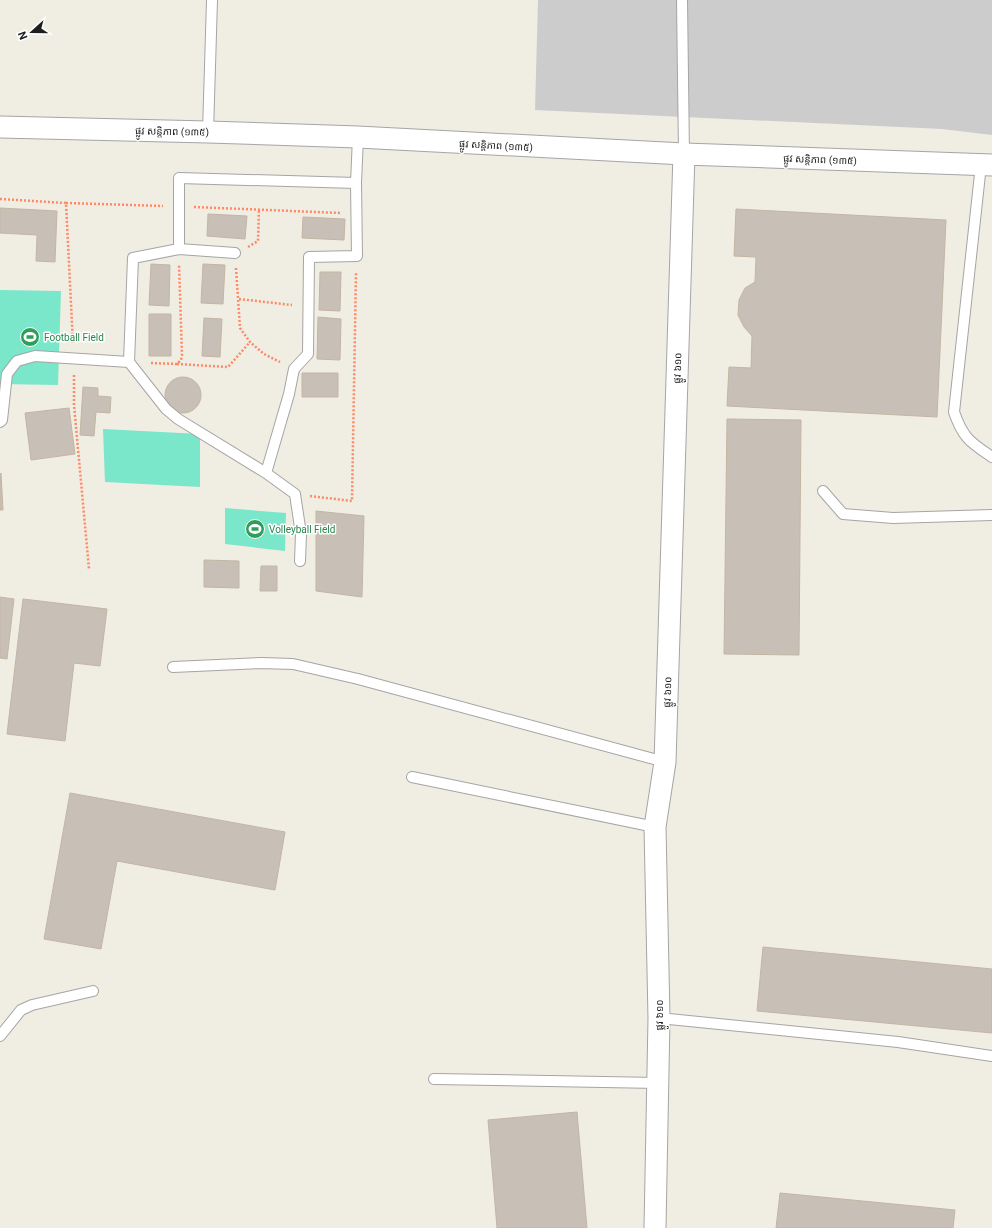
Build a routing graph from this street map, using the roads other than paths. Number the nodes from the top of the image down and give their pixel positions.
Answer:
1 (212, 0) edge
2 (682, 0) edge
3 (0, 127) edge
4 (208, 132) junction
5 (358, 137) junction
6 (684, 154) junction
7 (986, 165) edge
8 (356, 183) junction
9 (178, 249) junction
10 (235, 253) road end
11 (129, 362) junction
12 (0, 422) edge
13 (992, 457) edge
14 (266, 473) junction
15 (823, 491) dead end
16 (992, 515) edge
17 (300, 561) dead end
18 (173, 667) dead end
19 (665, 762) junction
20 (412, 777) dead end
21 (655, 827) junction
22 (93, 991) dead end
23 (659, 1018) junction
24 (0, 1036) edge
25 (992, 1056) edge
26 (434, 1079) dead end
27 (658, 1083) junction
28 (655, 1228) edge

1 - 4 lane
2 - 6 lane
3 - 4 street, ផ្លូវ សន្តិភាព (១៣៥)
4 - 5 street, ផ្លូវ សន្តិភាព (១៣៥)
5 - 6 street, ផ្លូវ សន្តិភាព (១៣៥)
5 - 8 lane
6 - 7 street, ផ្លូវ សន្តិភាព (១៣៥)
6 - 19 street, ផ្លូវ ៦១០
7 - 13 lane
8 - 9 lane
8 - 14 lane
9 - 10 lane
9 - 11 lane
11 - 12 lane
11 - 14 lane
14 - 17 lane
15 - 16 lane
18 - 19 lane
19 - 21 street, ផ្លូវ ៦១០
20 - 21 lane
21 - 23 street, ផ្លូវ ៦១០
22 - 24 lane
23 - 25 lane
23 - 27 street, ផ្លូវ ៦១០
26 - 27 lane
27 - 28 street, ផ្លូវ ៦១០

